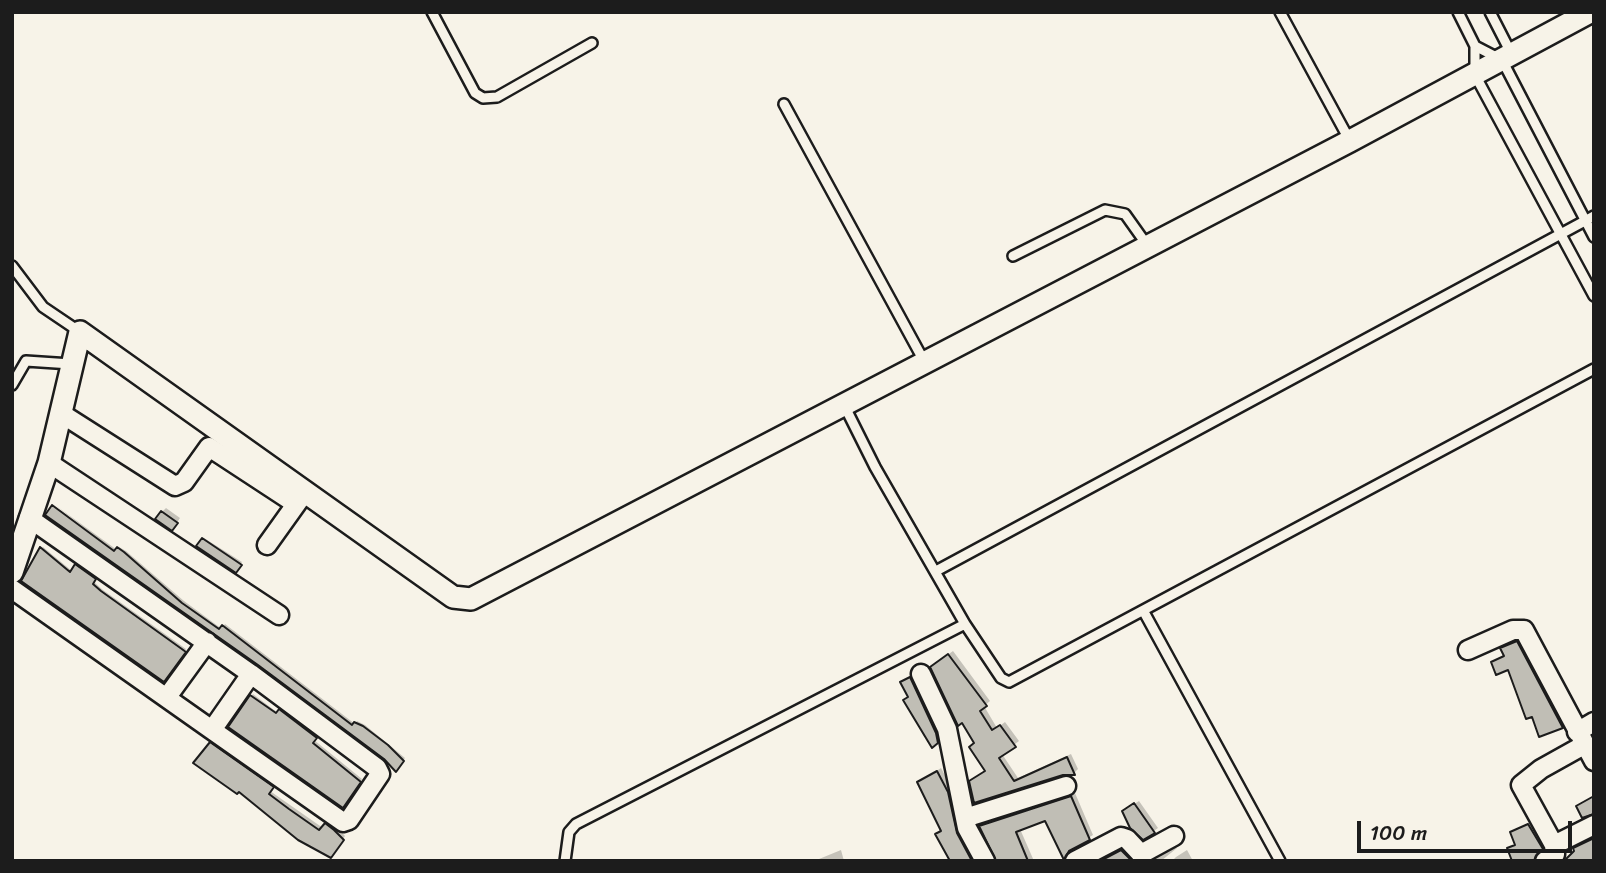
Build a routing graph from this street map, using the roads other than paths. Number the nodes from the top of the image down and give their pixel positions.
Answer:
1 (432, 12) edge
2 (1280, 12) edge
3 (1458, 12) edge
4 (1490, 12) edge
5 (1590, 12) edge
6 (593, 43) dead end
7 (1475, 46) junction
8 (1507, 57) junction
9 (1475, 75) junction
10 (784, 104) dead end
11 (1350, 141) junction
12 (1590, 218) edge
13 (1562, 232) junction
14 (1594, 237) edge
15 (1148, 246) junction
16 (1013, 256) dead end
17 (12, 266) edge
18 (1594, 296) edge
19 (80, 332) junction
20 (924, 361) junction
21 (71, 364) junction
22 (1594, 369) edge
23 (12, 385) edge
24 (843, 403) junction
25 (62, 414) junction
26 (49, 463) junction
27 (301, 497) junction
28 (29, 518) junction
29 (267, 545) dead end
30 (936, 571) junction
31 (12, 572) edge
32 (12, 589) edge
33 (1144, 612) junction
34 (279, 615) dead end
35 (965, 624) junction
36 (207, 642) junction
37 (1468, 650) dead end
38 (251, 674) junction
39 (921, 674) dead end
40 (167, 697) junction
41 (1594, 722) edge
42 (212, 730) junction
43 (1581, 739) junction
44 (1594, 761) edge
45 (1066, 786) dead end
46 (965, 818) junction
47 (1594, 825) edge
48 (1174, 836) dead end
49 (1553, 849) edge
50 (564, 860) edge
51 (985, 861) edge
52 (1075, 861) edge
53 (1280, 861) edge
54 (1569, 861) edge

1 - 6 lane
2 - 11 lane
3 - 7 lane
4 - 8 lane
5 - 8 street
7 - 8 lane
7 - 9 lane
8 - 9 street
8 - 12 lane
9 - 11 street
9 - 13 lane
10 - 20 lane
11 - 15 street
12 - 13 lane
12 - 14 lane
13 - 18 lane
13 - 30 lane
15 - 16 lane
15 - 20 street
17 - 19 lane
19 - 21 street
19 - 27 street
20 - 24 street
21 - 23 lane
21 - 25 street
22 - 33 lane
24 - 27 street
24 - 30 lane
25 - 26 street
25 - 27 street
26 - 28 street
26 - 34 street
27 - 29 street
28 - 31 street
28 - 36 street
30 - 35 lane
32 - 40 street
33 - 35 lane
33 - 53 lane
35 - 50 lane
36 - 38 street
36 - 40 street
37 - 43 street
38 - 42 street
38 - 42 street
39 - 46 street
40 - 42 street
41 - 43 street
43 - 44 street
43 - 49 street
45 - 46 street
46 - 51 street
47 - 49 street
48 - 52 street
49 - 54 street

